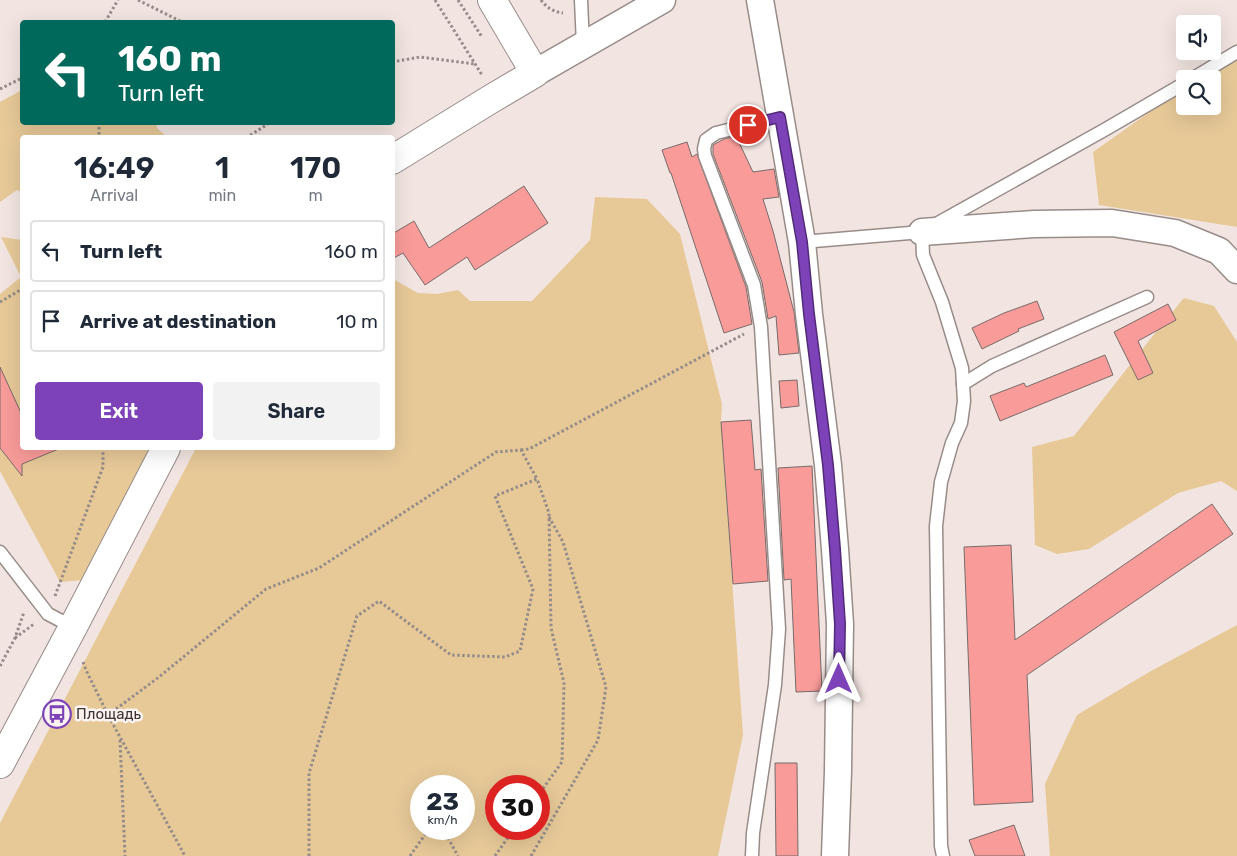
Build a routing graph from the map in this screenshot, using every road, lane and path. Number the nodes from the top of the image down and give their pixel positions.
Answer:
1 (118, 0) edge
2 (138, 0) edge
3 (435, 0) edge
4 (492, 0) edge
5 (541, 0) edge
6 (581, 0) edge
7 (662, 0) edge
8 (760, 0) edge
9 (582, 15) junction
10 (106, 20) edge
11 (178, 20) edge
12 (583, 45) junction
13 (1237, 52) edge
14 (395, 61) edge
15 (476, 64) junction
16 (1207, 70) edge
17 (535, 73) junction
18 (20, 79) edge
19 (1176, 88) edge
20 (0, 89) edge
21 (491, 99) junction
22 (780, 117) junction
23 (266, 125) edge
24 (251, 135) edge
25 (395, 158) edge
26 (922, 232) junction
27 (802, 242) junction
28 (1237, 270) edge
29 (20, 289) edge
30 (1147, 296) dead end
31 (0, 302) edge
32 (761, 327) junction
33 (963, 384) junction
34 (103, 450) edge
35 (165, 450) edge
36 (521, 450) junction
37 (537, 479) junction
38 (549, 516) junction
39 (0, 552) edge
40 (48, 614) junction
41 (73, 627) junction
42 (0, 666) edge
43 (108, 715) junction
44 (120, 737) junction
45 (0, 764) edge
46 (550, 779) edge
47 (421, 840) edge
48 (449, 840) edge
49 (506, 840) edge
50 (125, 856) edge
51 (185, 856) edge
52 (309, 856) edge
53 (410, 856) edge
54 (458, 856) edge
55 (495, 856) edge
56 (531, 856) edge
57 (752, 856) edge
58 (835, 856) edge
59 (944, 856) edge

1 - 10 path
2 - 11 path
3 - 15 path
4 - 17 street
5 - 9 path
6 - 9 lane
7 - 12 street
8 - 22 street
9 - 12 lane
12 - 17 street
13 - 16 lane
14 - 15 path
15 - 21 path
17 - 21 street
18 - 20 path
19 - 26 lane
21 - 25 street
22 - 27 street
22 - 32 lane
23 - 24 path
26 - 27 lane
26 - 28 street
26 - 33 lane
27 - 58 street
29 - 31 path
30 - 33 lane
32 - 36 path
32 - 57 lane
33 - 59 lane
34 - 40 path
35 - 41 street
36 - 37 path
36 - 43 path
37 - 38 path
37 - 52 path
38 - 46 path
38 - 56 path
39 - 40 lane
40 - 41 lane
40 - 42 path
41 - 43 path
41 - 45 street
43 - 44 path
44 - 50 path
44 - 51 path
47 - 53 path
48 - 54 path
49 - 55 path

